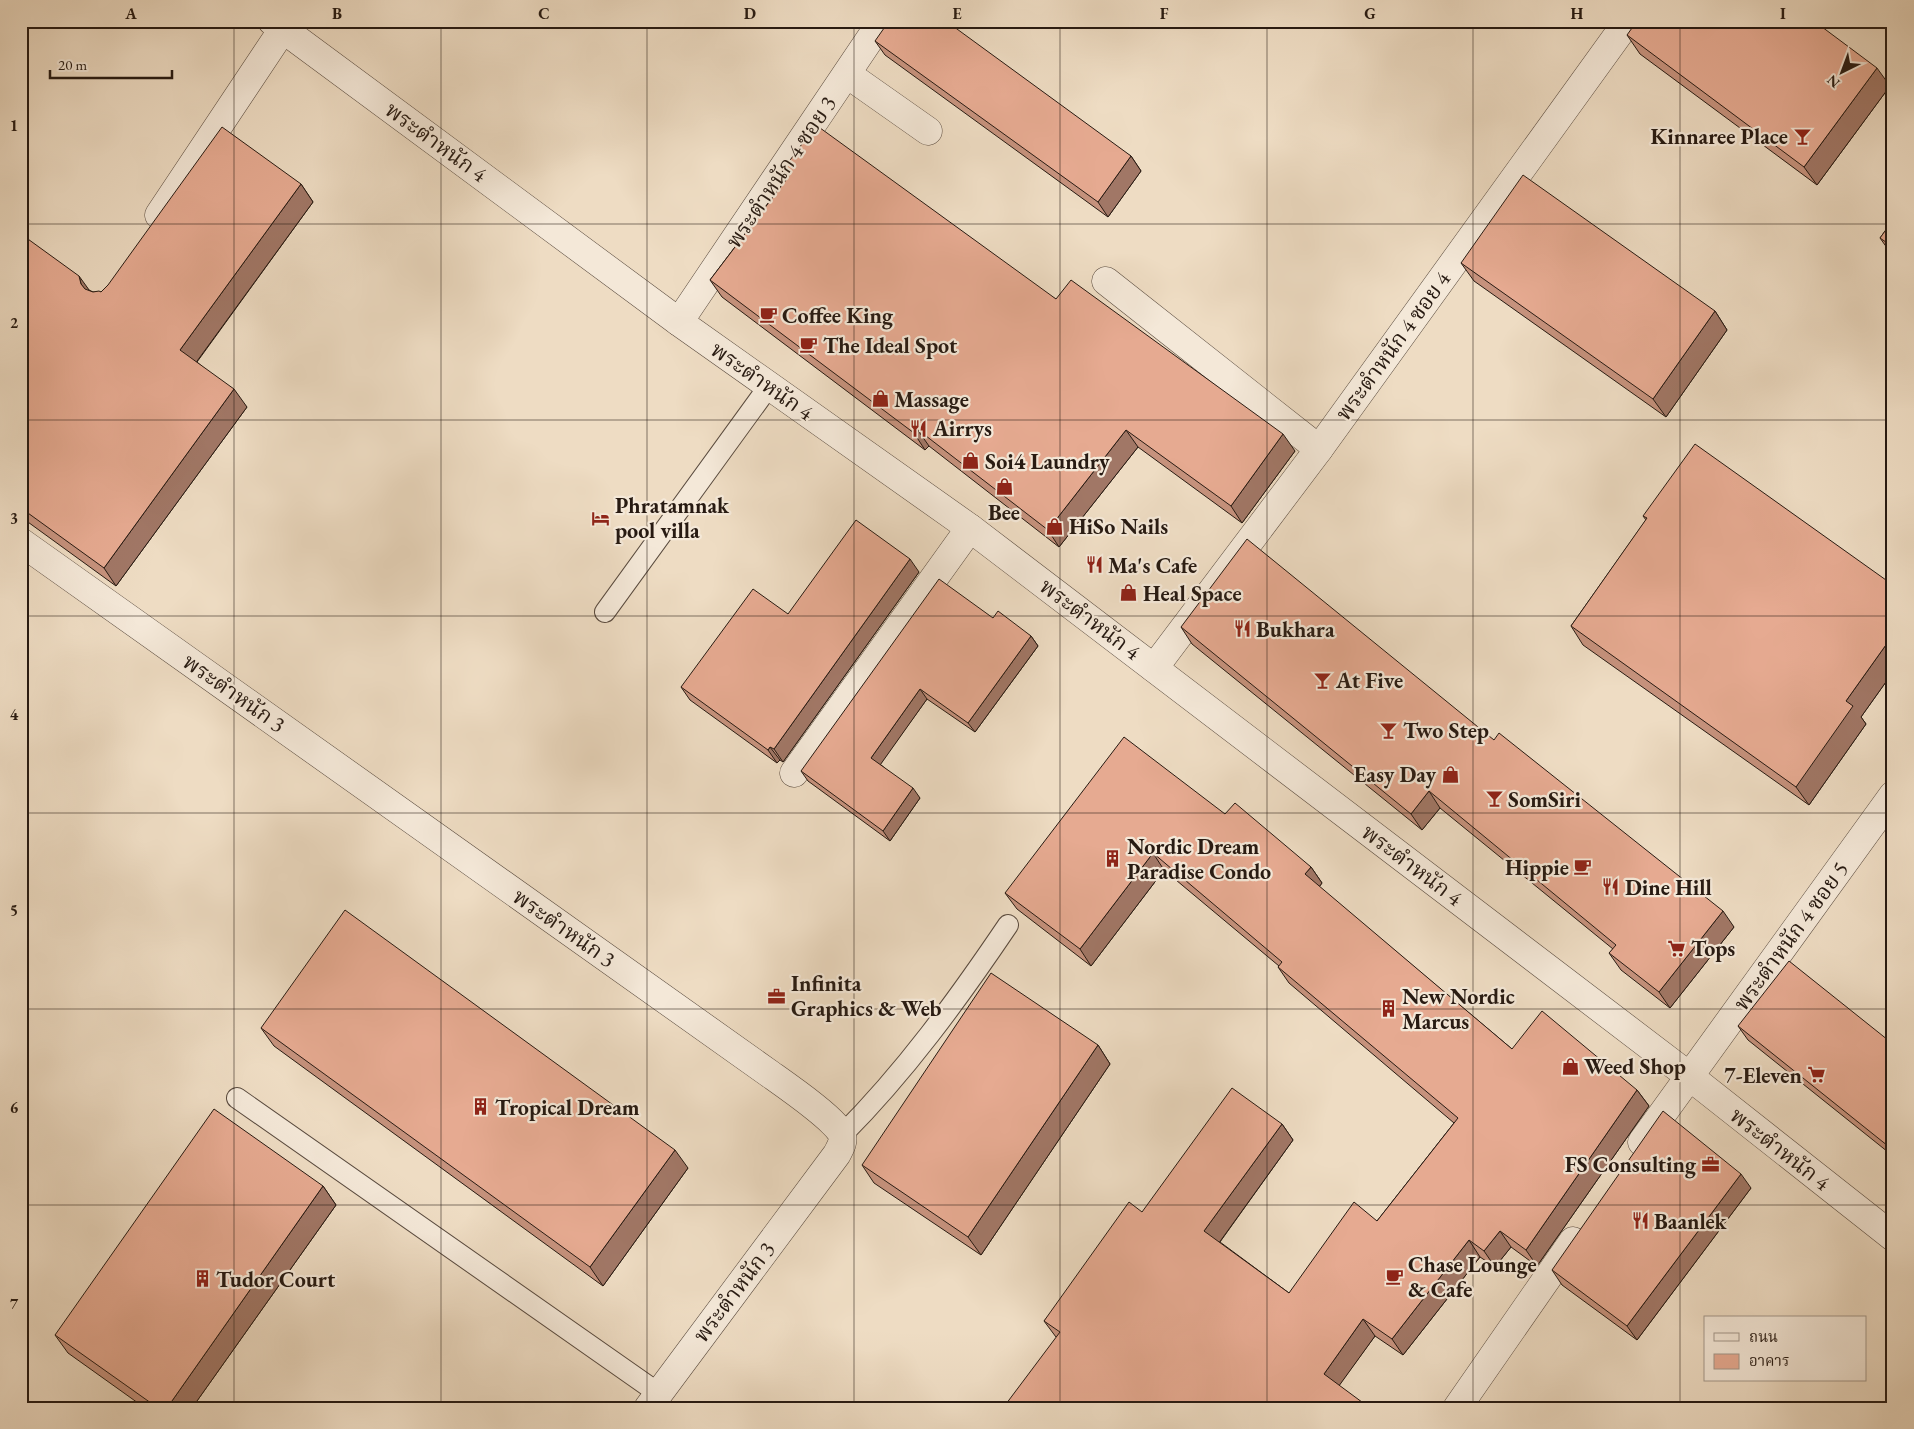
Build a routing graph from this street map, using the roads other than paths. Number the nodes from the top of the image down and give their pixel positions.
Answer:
1 (882, 21) edge
2 (1628, 21) edge
3 (278, 25) edge
4 (847, 74) junction
5 (928, 131) dead end
6 (146, 236) edge
7 (1106, 281) dead end
8 (679, 322) junction
9 (770, 386) junction
10 (1319, 449) junction
11 (970, 528) junction
12 (21, 542) edge
13 (605, 612) dead end
14 (1154, 668) junction
15 (794, 773) dead end
16 (1893, 795) edge
17 (1008, 925) edge
18 (1688, 1076) junction
19 (237, 1098) dead end
20 (842, 1136) junction
21 (1626, 1165) edge
22 (1587, 1222) edge
23 (1893, 1238) edge
24 (653, 1400) edge
25 (1457, 1408) edge

1 - 4 street, พระตำหนัก 4 ซอย 3
2 - 10 street, พระตำหนัก 4 ซอย 4
3 - 6 street
3 - 8 street, พระตำหนัก 4
4 - 5 street
4 - 8 street, พระตำหนัก 4 ซอย 3
7 - 10 street
8 - 9 street, พระตำหนัก 4
9 - 11 street, พระตำหนัก 4
9 - 13 lane
10 - 14 street, พระตำหนัก 4 ซอย 4
11 - 14 street, พระตำหนัก 4
11 - 15 street
12 - 20 street, พระตำหนัก 3
14 - 18 street, พระตำหนัก 4
16 - 18 street, พระตำหนัก 4 ซอย 5
17 - 20 lane
18 - 21 street, พระตำหนัก 4 ซอย 5
18 - 23 street, พระตำหนัก 4
19 - 24 lane
20 - 24 street, พระตำหนัก 3
22 - 25 street

